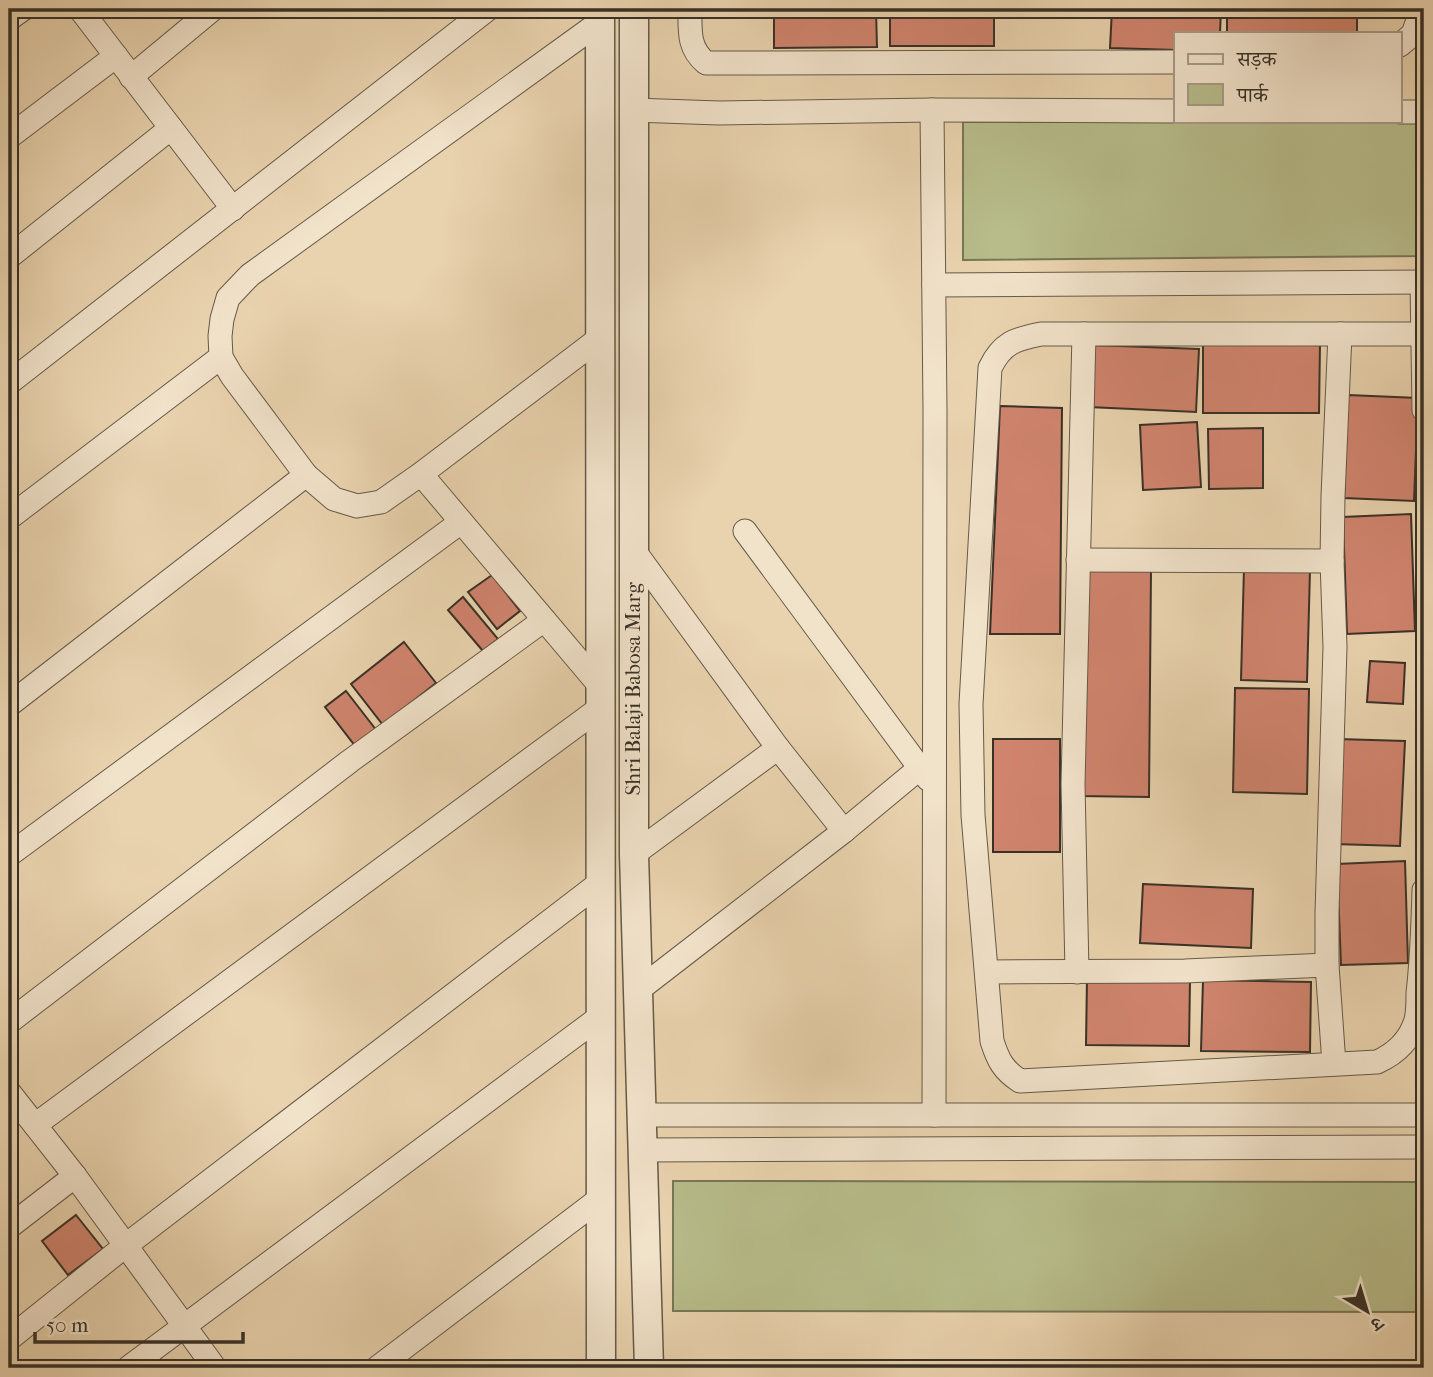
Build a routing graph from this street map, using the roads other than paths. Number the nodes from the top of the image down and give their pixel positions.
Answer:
1 (23, 9) edge
2 (80, 9) edge
3 (213, 9) edge
4 (488, 9) edge
5 (634, 9) edge
6 (690, 9) edge
7 (1422, 9) edge
8 (600, 15) edge
9 (9, 19) edge
10 (1402, 43) edge
11 (116, 56) junction
12 (1174, 62) edge
13 (131, 77) junction
14 (633, 110) junction
15 (932, 110) junction
16 (1174, 111) edge
17 (1402, 112) edge
18 (1424, 112) edge
19 (171, 128) junction
20 (9, 137) edge
21 (233, 209) junction
22 (9, 257) edge
23 (1423, 282) edge
24 (934, 285) junction
25 (1084, 334) junction
26 (1340, 334) junction
27 (1423, 334) edge
28 (600, 338) junction
29 (221, 357) junction
30 (9, 383) edge
31 (1424, 410) edge
32 (421, 474) junction
33 (306, 475) junction
34 (9, 518) edge
35 (461, 522) junction
36 (745, 531) dead end
37 (633, 549) junction
38 (1078, 560) junction
39 (1332, 561) junction
40 (544, 620) junction
41 (601, 698) junction
42 (9, 705) edge
43 (778, 748) junction
44 (920, 768) junction
45 (934, 788) junction
46 (844, 831) junction
47 (634, 854) junction
48 (9, 855) edge
49 (601, 882) junction
50 (1424, 890) edge
51 (1328, 965) junction
52 (986, 972) junction
53 (1077, 972) junction
54 (637, 991) junction
55 (601, 1016) junction
56 (9, 1022) edge
57 (1334, 1064) junction
58 (9, 1092) edge
59 (641, 1115) junction
60 (934, 1115) junction
61 (1424, 1115) edge
62 (35, 1125) junction
63 (1424, 1147) edge
64 (642, 1150) junction
65 (75, 1176) junction
66 (601, 1198) junction
67 (9, 1227) edge
68 (125, 1246) junction
69 (184, 1326) junction
70 (9, 1339) edge
71 (128, 1368) edge
72 (215, 1368) edge
73 (377, 1368) edge
74 (601, 1368) edge
75 (649, 1368) edge

1 - 9 street
2 - 11 street
3 - 13 street
4 - 21 street
5 - 14 street, Shri Balaji Babosa Marg
6 - 12 street
7 - 10 street
8 - 28 street, Shri Balaji Babosa Marg
8 - 29 street
11 - 13 street
11 - 20 street
13 - 19 street
14 - 15 street
14 - 37 street, Shri Balaji Babosa Marg
15 - 16 street
15 - 24 street
17 - 18 street
19 - 21 street
19 - 22 street
21 - 30 street
23 - 24 street
23 - 27 street
24 - 45 street
25 - 26 street
25 - 38 street
25 - 52 street
26 - 27 street
26 - 39 street
27 - 31 street
28 - 32 street
28 - 41 street, Shri Balaji Babosa Marg
29 - 33 street
29 - 34 street
32 - 33 street
32 - 35 street
33 - 42 street
35 - 40 street
35 - 48 street
36 - 44 street
37 - 43 street
37 - 47 street, Shri Balaji Babosa Marg
38 - 39 street
38 - 53 street
39 - 51 street
40 - 41 street
40 - 56 street
41 - 49 street, Shri Balaji Babosa Marg
41 - 62 street
43 - 46 street
43 - 47 street
44 - 45 street
44 - 46 street
45 - 60 street
46 - 54 street
47 - 54 street, Shri Balaji Babosa Marg
49 - 55 street, Shri Balaji Babosa Marg
49 - 68 street
50 - 57 street
51 - 53 street
51 - 57 street
52 - 53 street
52 - 57 street
54 - 59 street, Shri Balaji Babosa Marg
55 - 66 street, Shri Balaji Babosa Marg
55 - 69 street
58 - 62 street
59 - 60 street
59 - 64 street, Shri Balaji Babosa Marg
60 - 61 street
62 - 65 street
63 - 64 street
64 - 75 street, Shri Balaji Babosa Marg
65 - 67 street
65 - 68 street
66 - 73 street
66 - 74 street, Shri Balaji Babosa Marg
68 - 69 street
68 - 70 street
69 - 71 street
69 - 72 street

